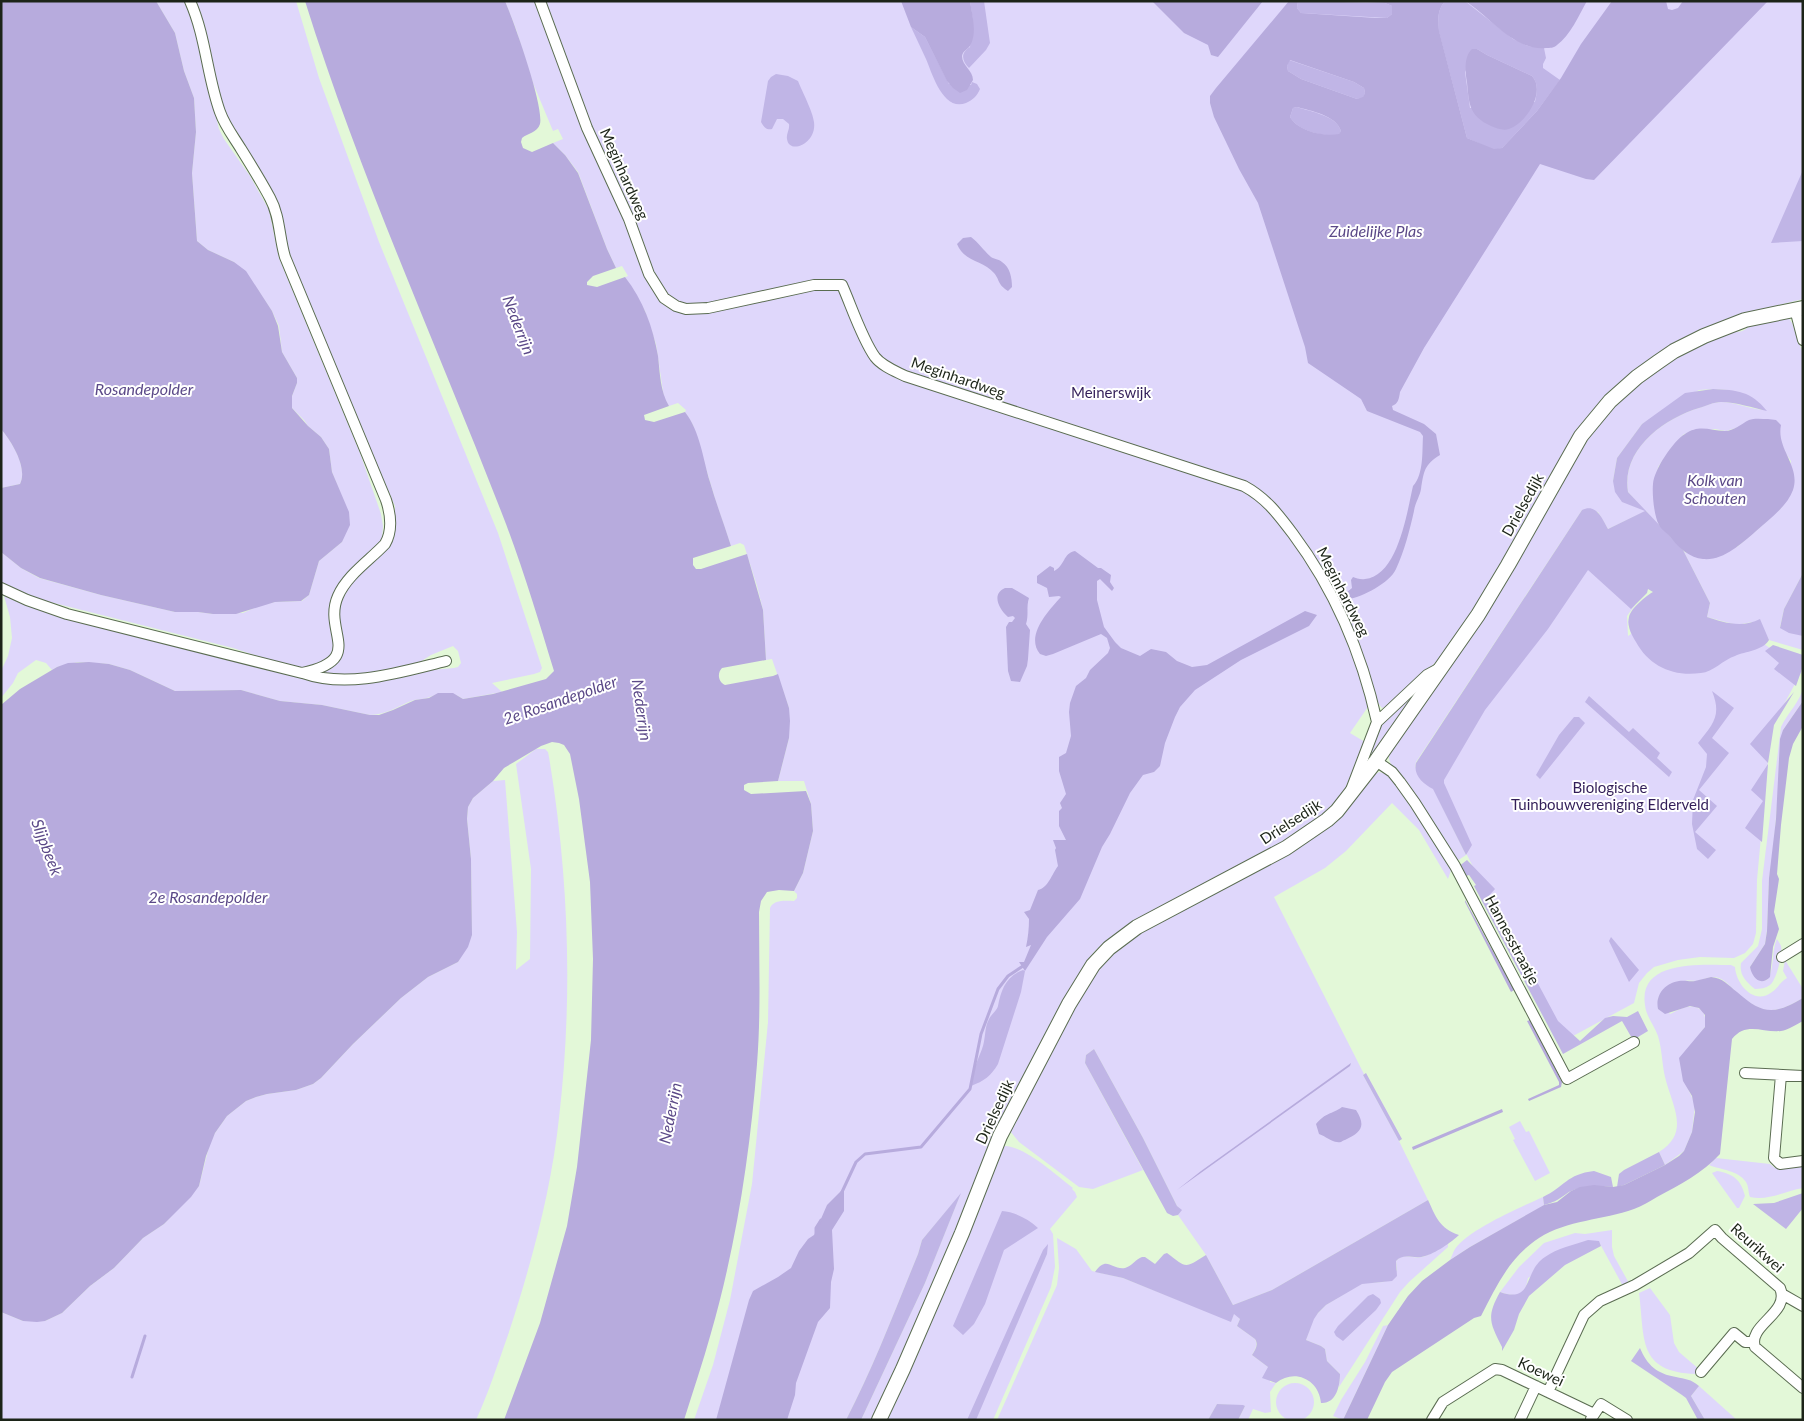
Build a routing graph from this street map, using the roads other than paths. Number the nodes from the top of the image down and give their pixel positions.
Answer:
1 (190, 1) edge
2 (540, 1) edge
3 (1799, 309) edge
4 (1803, 340) edge
5 (1, 588) edge
6 (446, 661) dead end
7 (1442, 667) junction
8 (302, 673) junction
9 (1377, 722) junction
10 (1376, 761) junction
11 (1348, 798) junction
12 (1803, 944) edge
13 (1782, 957) dead end
14 (1634, 1042) dead end
15 (1745, 1073) dead end
16 (1780, 1075) junction
17 (1803, 1076) edge
18 (1803, 1161) edge
19 (1782, 1294) junction
20 (1803, 1306) edge
21 (1753, 1342) junction
22 (1701, 1372) dead end
23 (1536, 1386) junction
24 (1803, 1388) edge
25 (1548, 1392) junction
26 (1592, 1417) edge
27 (878, 1420) edge
28 (1432, 1420) edge
29 (1520, 1420) edge
30 (1627, 1420) edge

1 - 8 street
2 - 9 street, Meginhardweg
3 - 4 street, Drielsedijk
3 - 7 street, Drielsedijk
5 - 8 street
6 - 8 street
7 - 9 street
7 - 10 street, Drielsedijk
9 - 11 street
10 - 11 street, Drielsedijk
10 - 14 street, Hannesstraatje
11 - 27 street, Drielsedijk
12 - 13 street
15 - 16 street
16 - 17 street
16 - 18 street
19 - 20 street, Reurikwei
19 - 21 street, Reurikwei
19 - 25 street, Reurikwei
21 - 22 street
21 - 24 street
23 - 25 street, Koewei
23 - 28 street, Koewei
23 - 29 street
25 - 26 street, Koewei
26 - 30 street, Koewei

